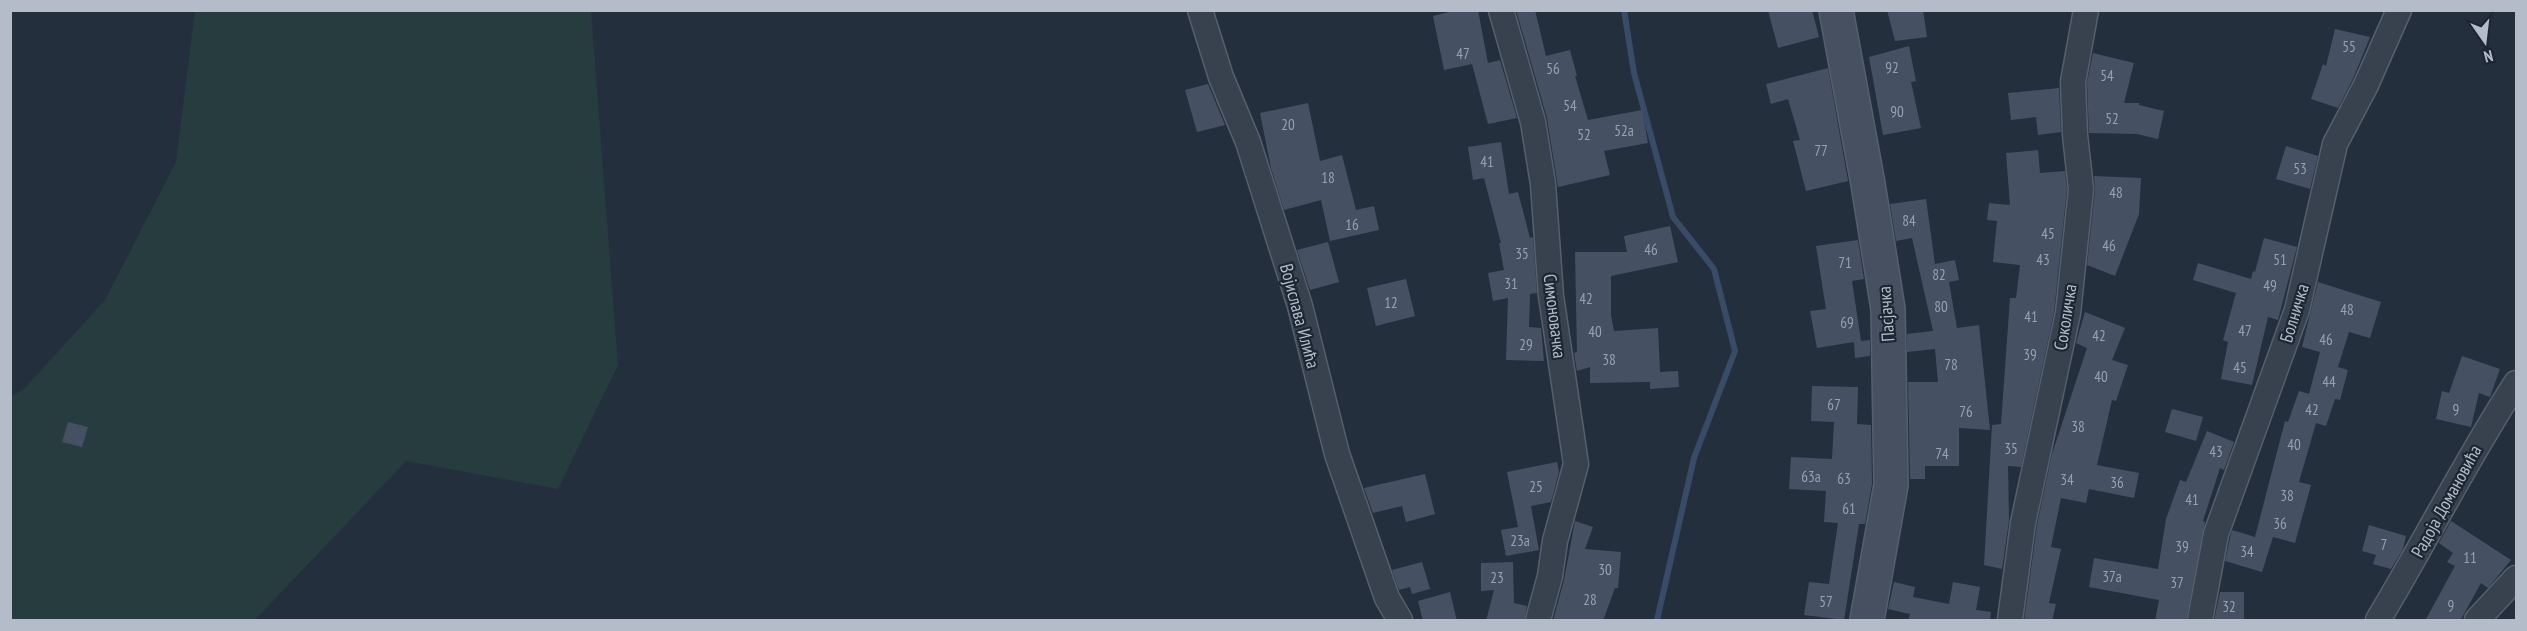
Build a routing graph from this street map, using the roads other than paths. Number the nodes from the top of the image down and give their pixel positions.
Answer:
1 (1200, 10) edge
2 (1501, 10) edge
3 (1836, 10) edge
4 (2086, 10) edge
5 (2399, 10) edge
6 (2517, 383) edge
7 (2517, 578) edge
8 (1400, 621) edge
9 (1538, 621) edge
10 (1867, 621) edge
11 (2010, 621) edge
12 (2200, 621) edge
13 (2378, 621) edge
14 (2477, 621) edge

1 - 8 street, Војислава Илића
2 - 9 street, Симоновачка
3 - 10 main road, Пасјачка
4 - 11 street, Соколичка
5 - 12 street, Болничка
6 - 13 street, Радоја Домановића
7 - 14 street

